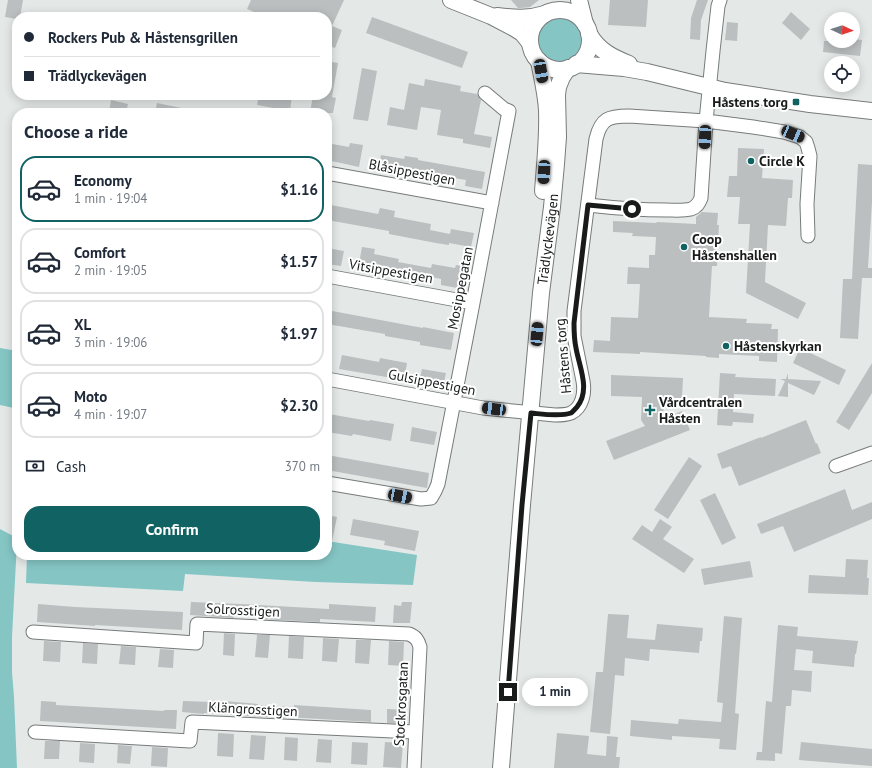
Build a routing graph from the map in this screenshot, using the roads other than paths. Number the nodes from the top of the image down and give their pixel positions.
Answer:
1 (451, 0) edge
2 (579, 0) edge
3 (720, 0) edge
4 (554, 8) edge
5 (490, 16) junction
6 (587, 29) junction
7 (530, 43) junction
8 (539, 61) junction
9 (572, 66) junction
10 (647, 72) junction
11 (709, 88) junction
12 (485, 93) dead end
13 (872, 111) edge
14 (706, 121) junction
15 (332, 174) edge
16 (492, 203) junction
17 (588, 205) junction
18 (808, 236) dead end
19 (332, 277) edge
20 (541, 293) junction
21 (474, 303) junction
22 (332, 380) edge
23 (454, 402) junction
24 (531, 413) junction
25 (872, 453) edge
26 (836, 466) dead end
27 (332, 484) edge
28 (33, 632) dead end
29 (418, 641) joint
30 (35, 732) dead end
31 (415, 732) junction
32 (414, 768) edge
33 (501, 768) edge

1 - 5 street
2 - 6 street
3 - 11 street
4 - 5 street
4 - 6 street
4 - 7 street
5 - 7 street
6 - 9 street
6 - 10 street
7 - 8 street
8 - 9 street
8 - 20 street, Trädlyckevägen
9 - 10 street
9 - 20 street, Trädlyckevägen
10 - 11 street
11 - 13 street
11 - 14 street
12 - 16 street, Mosippegatan
14 - 17 street, Håstens torg
14 - 17 street
14 - 18 street, Håstens torg
15 - 16 street, Blåsippestigen
16 - 21 street, Mosippegatan
17 - 24 street, Håstens torg
19 - 21 street, Vitsippestigen
20 - 24 street, Trädlyckevägen
21 - 23 street, Mosippegatan
22 - 23 street, Gulsippestigen
23 - 24 street, Gulsippestigen
23 - 27 street, Mosippegatan
24 - 33 street, Trädlyckevägen
25 - 26 street
28 - 29 street, Solrosstigen
29 - 31 street, Stockrosgatan
30 - 31 street, Klängrosstigen
31 - 32 street, Stockrosgatan

